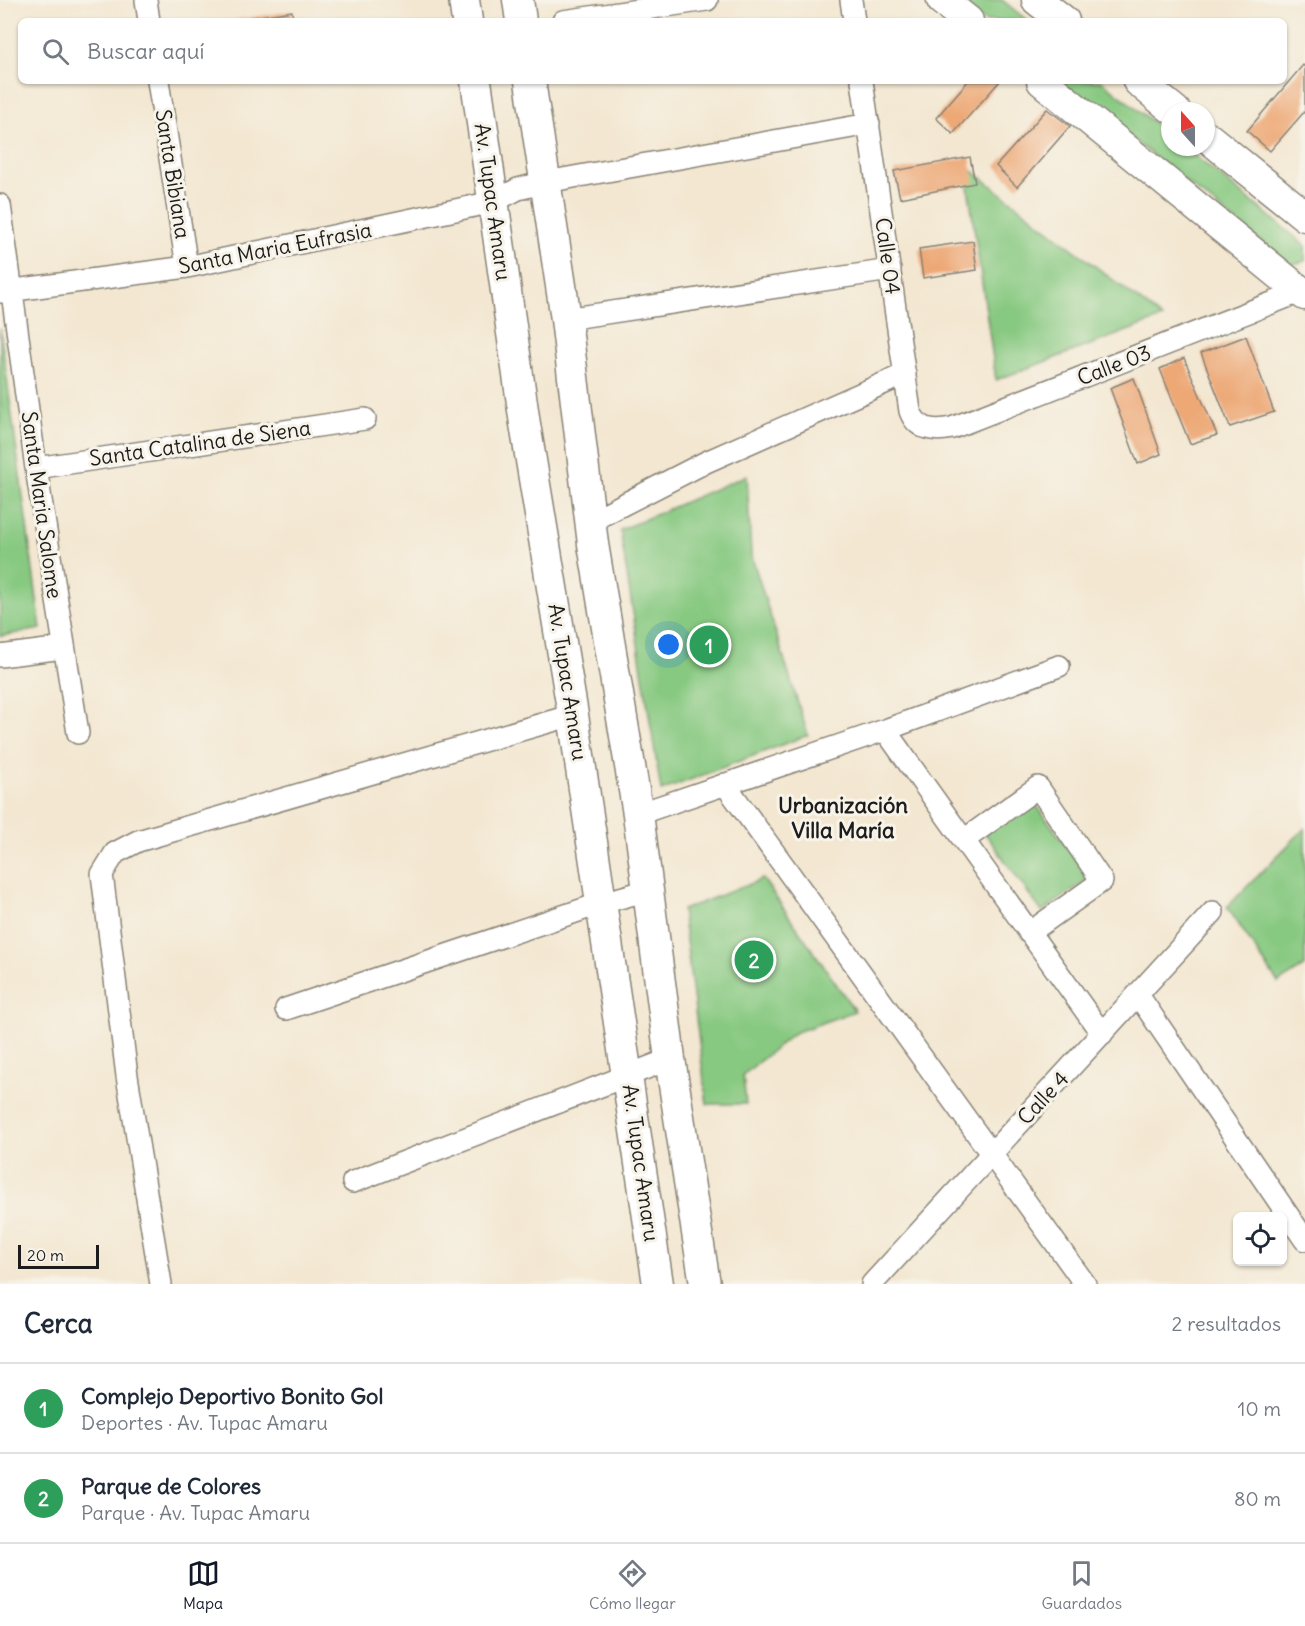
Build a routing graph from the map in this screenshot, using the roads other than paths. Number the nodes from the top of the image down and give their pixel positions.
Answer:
1 (146, 0) edge
2 (464, 0) edge
3 (518, 0) edge
4 (707, 0) edge
5 (850, 0) edge
6 (942, 0) edge
7 (1037, 0) edge
8 (149, 18) edge
9 (467, 18) edge
10 (521, 18) edge
11 (584, 18) edge
12 (853, 18) edge
13 (964, 18) edge
14 (1060, 18) edge
15 (158, 84) edge
16 (476, 84) edge
17 (530, 84) edge
18 (862, 84) edge
19 (1046, 84) edge
20 (1142, 84) edge
21 (1164, 102) edge
22 (868, 124) junction
23 (1215, 143) edge
24 (546, 182) junction
25 (493, 202) junction
26 (0, 205) edge
27 (1305, 216) edge
28 (187, 267) junction
29 (890, 270) junction
30 (6, 291) edge
31 (1304, 292) edge
32 (566, 319) junction
33 (904, 374) junction
34 (364, 419) dead end
35 (922, 427) joint
36 (36, 468) junction
37 (591, 521) junction
38 (63, 648) junction
39 (0, 656) edge
40 (1059, 666) dead end
41 (573, 715) junction
42 (885, 730) junction
43 (78, 733) dead end
44 (725, 783) junction
45 (638, 814) junction
46 (963, 840) junction
47 (648, 890) junction
48 (603, 903) junction
49 (1213, 912) dead end
50 (1029, 933) junction
51 (1138, 994) junction
52 (286, 1009) dead end
53 (1102, 1034) junction
54 (670, 1059) junction
55 (628, 1074) junction
56 (991, 1154) junction
57 (353, 1182) dead end
58 (1305, 1240) edge
59 (161, 1284) edge
60 (658, 1284) edge
61 (705, 1284) edge
62 (872, 1284) edge
63 (1085, 1284) edge

1 - 8 street
2 - 9 street
3 - 10 street
4 - 11 street
5 - 12 street
6 - 13 street
7 - 14 street
15 - 28 street, Santa Bibiana
16 - 25 street, Av. Tupac Amaru
17 - 24 street, Av. Tupac Amaru
18 - 22 street, Calle 04
19 - 31 street
20 - 21 street
22 - 24 street, Santa Maria Eufrasia
22 - 29 street, Calle 04
23 - 27 street
24 - 25 street, Santa Maria Eufrasia
24 - 32 street, Av. Tupac Amaru
25 - 28 street, Santa Maria Eufrasia
25 - 41 street, Av. Tupac Amaru
26 - 30 street, Santa Maria Salome
28 - 30 street, Santa Maria Eufrasia
29 - 32 street
29 - 33 street, Calle 04
30 - 36 street, Santa Maria Salome
31 - 35 street, Calle 03
32 - 37 street, Av. Tupac Amaru
33 - 35 street, Calle 04
33 - 37 street
34 - 36 street, Santa Catalina de Siena
36 - 38 street, Santa Maria Salome
37 - 45 street, Av. Tupac Amaru
38 - 39 street
38 - 43 street, Santa Maria Salome
40 - 42 street
41 - 48 street, Av. Tupac Amaru
41 - 59 street
42 - 44 street
42 - 46 street
44 - 45 street
44 - 56 street
45 - 47 street, Av. Tupac Amaru
46 - 50 street
46 - 50 street
47 - 48 street
47 - 54 street, Av. Tupac Amaru
48 - 52 street
48 - 55 street, Av. Tupac Amaru
49 - 51 street, Calle 4
50 - 53 street
51 - 53 street, Calle 4
51 - 58 street
53 - 56 street, Calle 4
54 - 55 street
54 - 61 street, Av. Tupac Amaru
55 - 57 street
55 - 60 street, Av. Tupac Amaru
56 - 62 street, Calle 4
56 - 63 street

